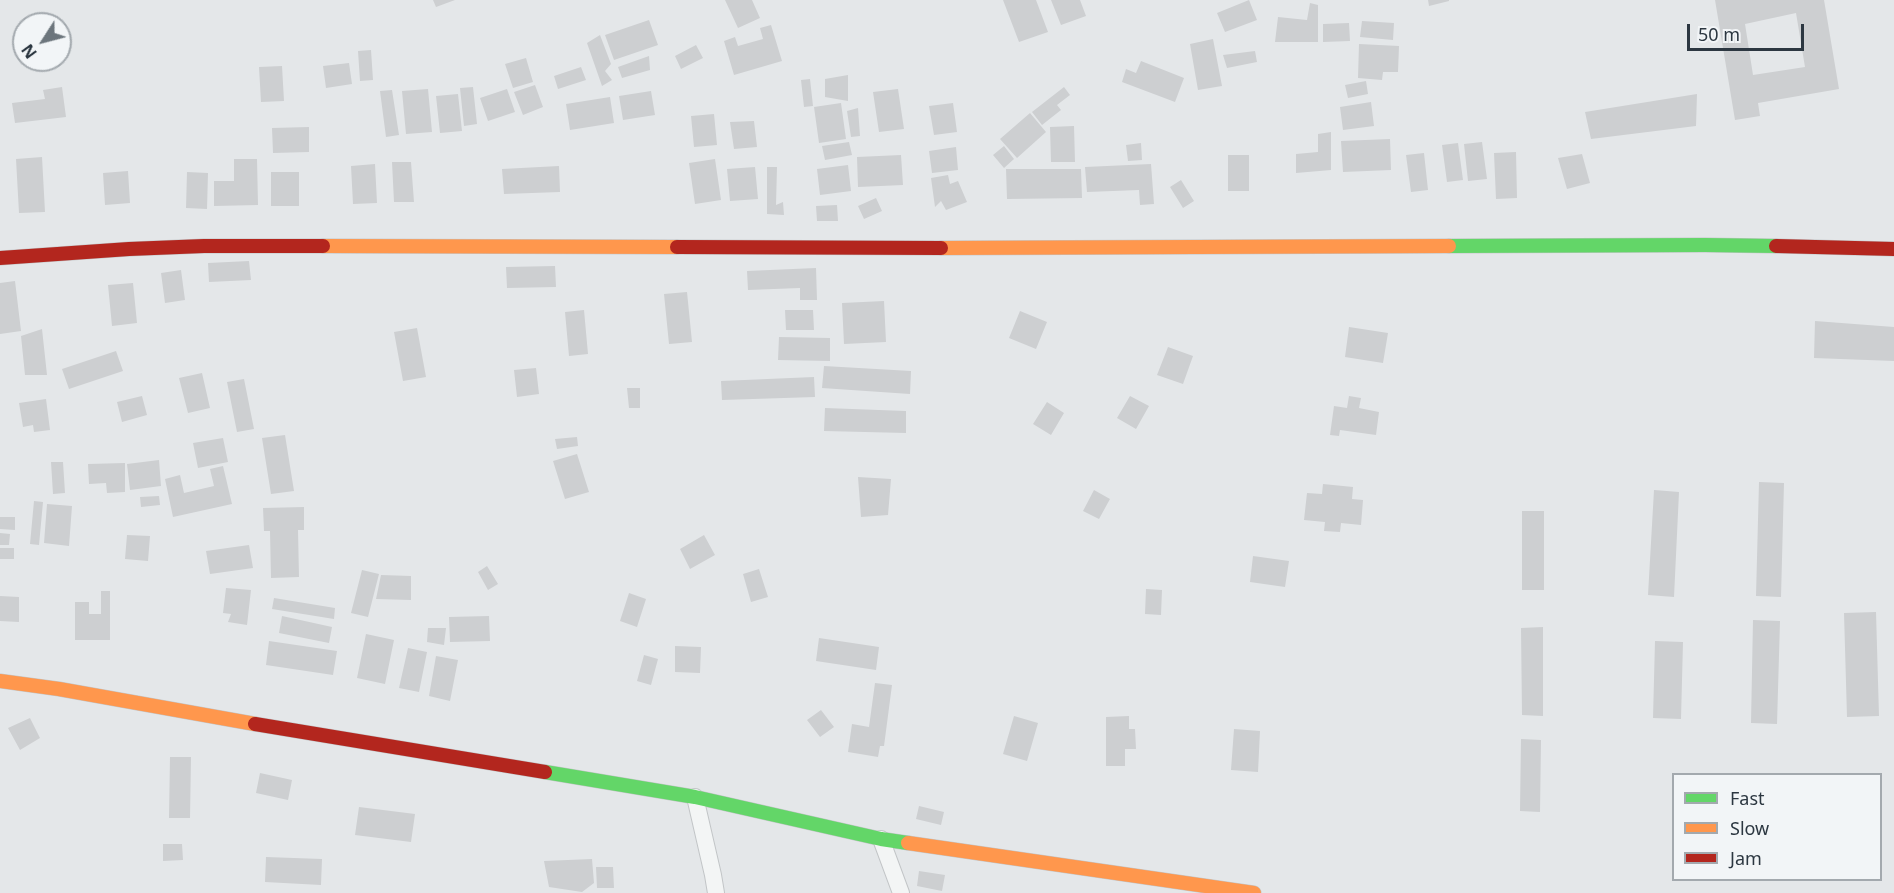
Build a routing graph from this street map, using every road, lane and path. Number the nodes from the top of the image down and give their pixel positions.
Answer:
1 (1894, 249) edge
2 (0, 258) edge
3 (0, 681) edge
4 (695, 797) junction
5 (881, 839) junction
6 (716, 893) edge
7 (901, 893) edge
8 (1254, 893) edge

1 - 2 street
3 - 4 street
4 - 5 street
4 - 6 street
5 - 7 street
5 - 8 street

